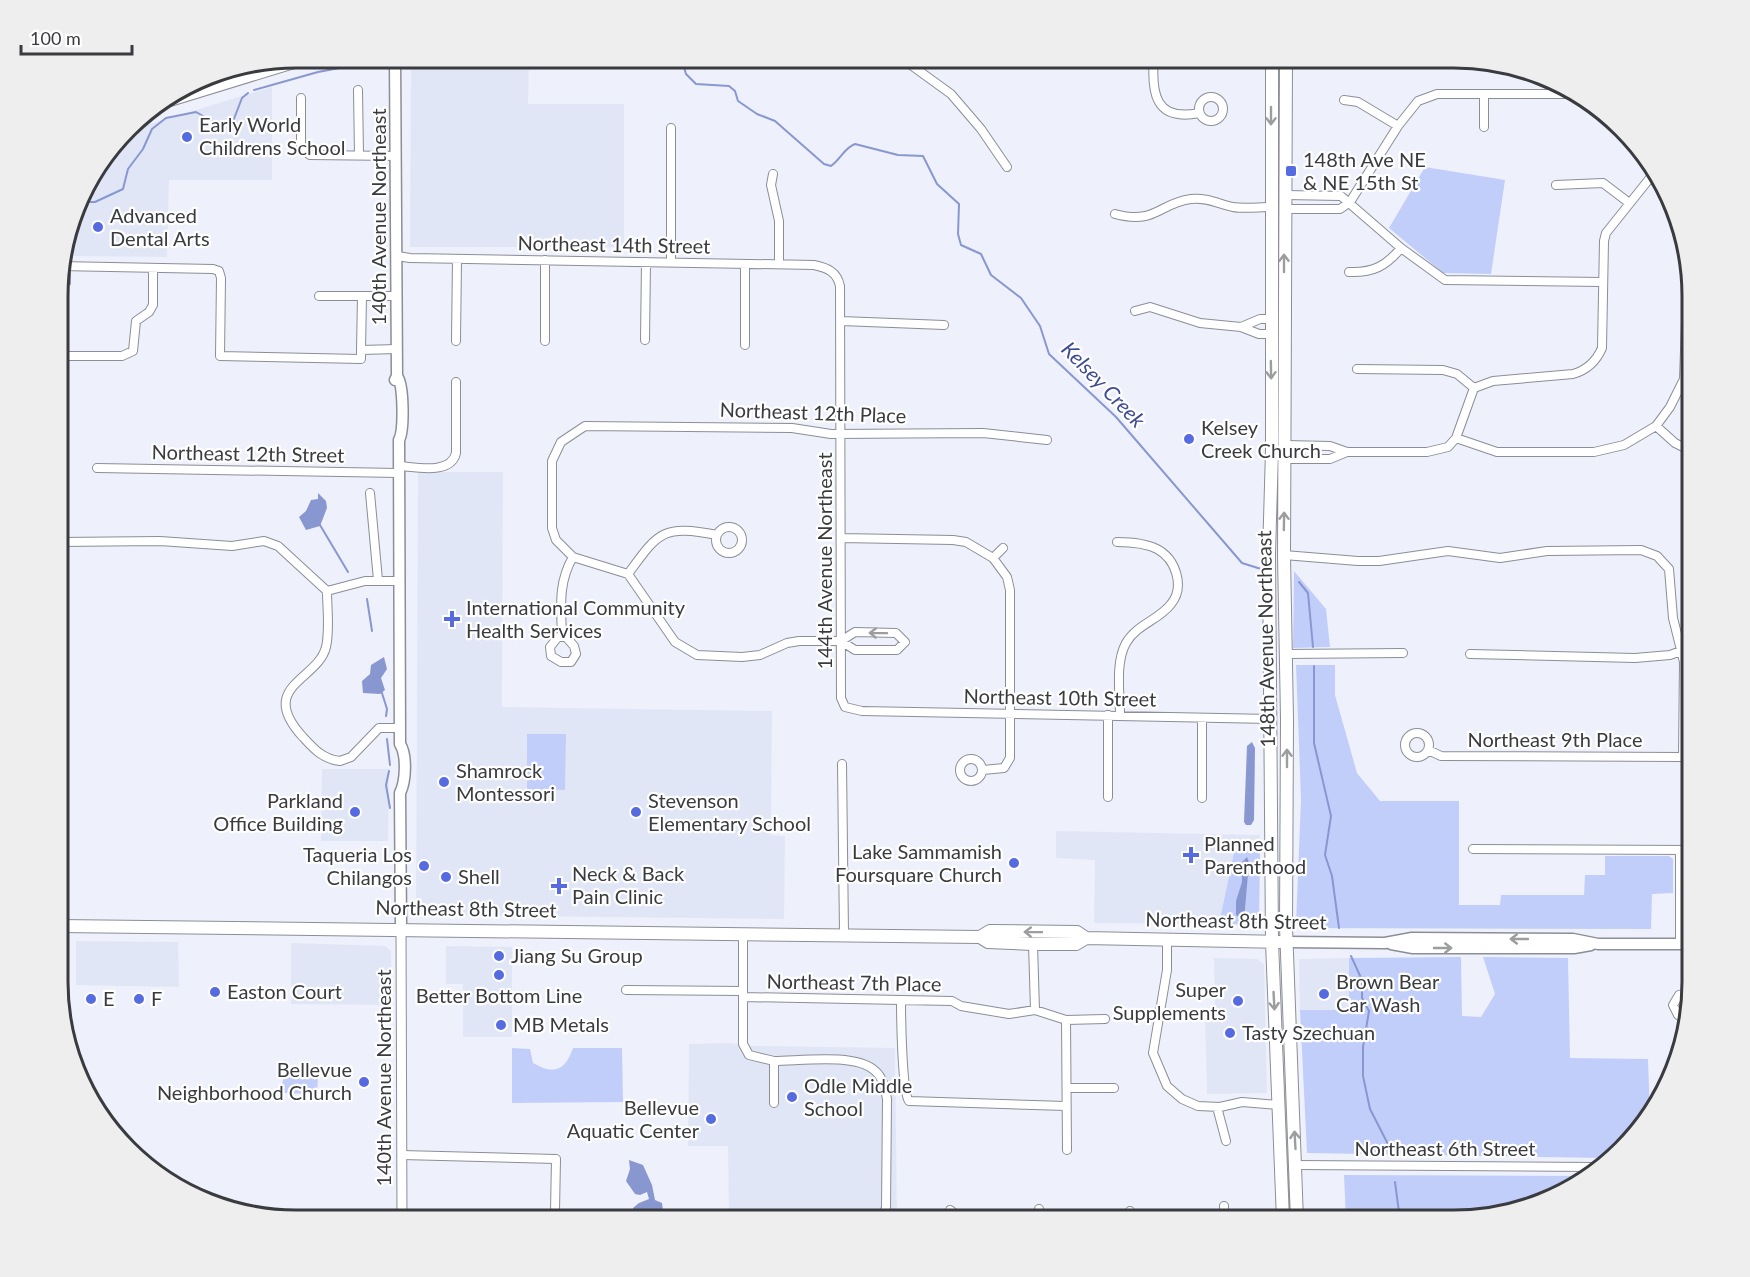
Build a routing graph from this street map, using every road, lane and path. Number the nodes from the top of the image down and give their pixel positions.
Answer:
1 (395, 68) edge
2 (915, 68) edge
3 (1154, 68) edge
4 (1272, 68) edge
5 (1286, 68) edge
6 (256, 71) edge
7 (358, 90) dead end
8 (193, 92) edge
9 (1484, 94) junction
10 (1561, 94) edge
11 (301, 98) dead end
12 (1344, 100) dead end
13 (1199, 114) dead end
14 (1398, 126) junction
15 (1484, 126) dead end
16 (671, 128) dead end
17 (359, 155) junction
18 (396, 156) junction
19 (1007, 167) dead end
20 (773, 174) dead end
21 (1649, 178) edge
22 (1556, 185) dead end
23 (1285, 195) junction
24 (1350, 202) junction
25 (1628, 202) junction
26 (1270, 207) junction
27 (1285, 209) junction
28 (1115, 214) dead end
29 (1401, 248) junction
30 (397, 256) junction
31 (457, 259) junction
32 (545, 260) junction
33 (646, 262) junction
34 (670, 262) junction
35 (745, 264) junction
36 (779, 264) junction
37 (69, 267) edge
38 (153, 268) junction
39 (830, 270) joint
40 (1349, 272) dead end
41 (1603, 282) junction
42 (1271, 287) junction
43 (319, 296) dead end
44 (362, 296) junction
45 (397, 296) junction
46 (1135, 311) dead end
47 (1271, 319) junction
48 (841, 321) junction
49 (1284, 321) junction
50 (944, 325) dead end
51 (1241, 327) junction
52 (1270, 334) junction
53 (645, 340) dead end
54 (456, 341) dead end
55 (545, 341) dead end
56 (745, 345) dead end
57 (397, 349) junction
58 (361, 350) junction
59 (68, 356) edge
60 (1357, 369) dead end
61 (456, 382) dead end
62 (1682, 383) edge
63 (1474, 388) junction
64 (1656, 426) junction
65 (841, 434) junction
66 (1456, 438) junction
67 (1047, 440) dead end
68 (1285, 445) junction
69 (1682, 447) edge
70 (1272, 451) junction
71 (1347, 452) junction
72 (1285, 465) junction
73 (97, 468) dead end
74 (399, 470) junction
75 (370, 493) dead end
76 (717, 535) dead end
77 (841, 538) junction
78 (68, 542) edge
79 (1117, 542) dead end
80 (1003, 548) dead end
81 (1284, 555) junction
82 (573, 557) junction
83 (993, 558) junction
84 (628, 574) junction
85 (378, 580) junction
86 (399, 581) junction
87 (327, 591) junction
88 (562, 636) dead end
89 (841, 641) junction
90 (1681, 651) junction
91 (1403, 653) dead end
92 (1285, 654) junction
93 (1470, 654) dead end
94 (1682, 655) edge
95 (849, 709) joint
96 (1011, 713) junction
97 (1108, 715) junction
98 (1120, 715) junction
99 (1202, 718) junction
100 (1271, 719) junction
101 (400, 728) junction
102 (1428, 750) dead end
103 (1272, 754) junction
104 (1682, 757) edge
105 (842, 764) dead end
106 (983, 770) dead end
107 (1287, 786) junction
108 (1108, 797) dead end
109 (1202, 798) dead end
110 (1473, 849) dead end
111 (1680, 850) joint
112 (68, 926) edge
113 (401, 928) junction
114 (743, 933) junction
115 (844, 934) junction
116 (980, 936) junction
117 (1086, 938) junction
118 (1167, 939) junction
119 (1272, 942) junction
120 (1286, 942) junction
121 (1034, 944) junction
122 (1680, 944) joint
123 (626, 990) dead end
124 (743, 994) junction
125 (1682, 994) edge
126 (901, 1000) junction
127 (1035, 1011) junction
128 (1680, 1014) edge
129 (1105, 1019) dead end
130 (1066, 1020) junction
131 (774, 1061) junction
132 (1278, 1084) junction
133 (1067, 1088) junction
134 (1114, 1088) dead end
135 (774, 1103) dead end
136 (1279, 1105) junction
137 (1066, 1106) junction
138 (1217, 1107) junction
139 (1293, 1114) junction
140 (1226, 1141) dead end
141 (1068, 1150) dead end
142 (402, 1155) junction
143 (1296, 1165) junction
144 (1586, 1167) edge
145 (1224, 1206) dead end
146 (402, 1210) edge
147 (555, 1210) edge
148 (885, 1210) edge
149 (1224, 1210) edge
150 (1283, 1210) edge
151 (1297, 1210) edge

1 - 18 main road, 140th Avenue Northeast
2 - 19 street
3 - 13 street
4 -> 26 main road, 148th Avenue Northeast
5 - 23 main road, 148th Avenue Northeast
6 - 8 main road
7 - 17 street
9 - 10 street
9 - 14 street
9 - 15 street
11 - 17 street
12 - 14 street
14 - 24 street
16 - 34 street
17 - 18 street
18 - 30 main road, 140th Avenue Northeast
20 - 36 street
21 - 25 street
22 - 25 street
23 - 24 street
23 - 27 main road, 148th Avenue Northeast
24 - 27 street
24 - 29 street
25 - 41 street
26 - 28 street
26 - 42 main road, 148th Avenue Northeast
49 -> 27 main road, 148th Avenue Northeast
29 - 40 street
29 - 41 street
30 - 31 street, Northeast 14th Street
30 - 45 main road, 140th Avenue Northeast
31 - 32 street, Northeast 14th Street
31 - 54 street
32 - 33 street, Northeast 14th Street
32 - 55 street
33 - 34 street, Northeast 14th Street
33 - 53 street
34 - 35 street, Northeast 14th Street
35 - 36 street, Northeast 14th Street
35 - 56 street
36 - 39 street, Northeast 14th Street
37 - 38 street
38 - 58 street
38 - 59 street
39 - 48 street, 144th Avenue Northeast
41 - 63 street
42 - 47 main road, 148th Avenue Northeast
42 - 49 main road
43 - 44 street
44 - 45 street
44 - 58 street
45 - 57 main road, 140th Avenue Northeast
46 - 51 street
47 - 51 street
47 - 52 main road, 148th Avenue Northeast
48 - 50 street
48 - 65 street, 144th Avenue Northeast
49 - 68 main road, 148th Avenue Northeast
51 - 52 street
52 -> 70 main road, 148th Avenue Northeast
57 - 58 street
57 - 74 main road, 140th Avenue Northeast
60 - 63 street
61 - 74 street, Northeast 12th Street
62 - 64 street
63 - 66 street
64 - 66 street
64 - 69 street
65 - 67 street, Northeast 12th Place
65 - 77 street, 144th Avenue Northeast
65 - 82 street, Northeast 12th Place
66 - 71 street
68 - 71 street
68 - 72 main road, 148th Avenue Northeast
70 - 72 main road
70 - 100 main road, 148th Avenue Northeast
71 - 72 street
81 -> 72 main road, 148th Avenue Northeast
73 - 74 street, Northeast 12th Street
74 - 86 main road, 140th Avenue Northeast
75 - 85 street
76 - 84 street
77 - 83 street
77 - 89 street, 144th Avenue Northeast
78 - 87 street
79 - 98 street
80 - 83 street
81 - 90 street
81 - 92 main road, 148th Avenue Northeast
82 - 84 street
82 - 88 street
83 - 96 street
84 - 89 street
85 - 86 street
85 - 87 street
86 - 101 main road, 140th Avenue Northeast
87 - 101 street
89 -> 89 street
89 - 95 street, 144th Avenue Northeast
90 - 93 street
90 - 94 street, Northeast 9th Place
91 - 92 street
107 -> 92 main road, 148th Avenue Northeast
95 - 96 street, Northeast 10th Street
96 - 97 street, Northeast 10th Street
96 - 106 street
97 - 98 street, Northeast 10th Street
97 - 108 street
98 - 99 street, Northeast 10th Street
99 - 100 street, Northeast 10th Street
99 - 109 street
100 - 103 main road, 148th Avenue Northeast
101 - 113 main road, 140th Avenue Northeast
102 - 104 street, Northeast 9th Place
103 - 107 main road
103 - 119 main road, 148th Avenue Northeast
105 - 115 street
107 - 120 main road, 148th Avenue Northeast
110 - 111 street
111 - 122 street
112 - 113 main road, Northeast 8th Street
113 - 114 main road, Northeast 8th Street
113 - 142 street, 140th Avenue Northeast
114 - 115 main road, Northeast 8th Street
114 - 124 street
115 - 116 main road, Northeast 8th Street
117 -> 116 main road, Northeast 8th Street
116 - 121 main road, Northeast 8th Street
117 - 118 main road, Northeast 8th Street
117 - 121 main road, Northeast 8th Street
118 - 119 main road, Northeast 8th Street
118 - 138 street
119 - 120 main road, Northeast 8th Street
119 -> 132 main road, 148th Avenue Northeast
120 - 122 main road, Northeast 8th Street
120 - 139 main road, 148th Avenue Northeast
121 - 127 street
123 - 124 street, Northeast 7th Place
124 - 126 street, Northeast 7th Place
124 - 131 street
125 - 128 street
126 - 127 street, Northeast 7th Place
126 - 137 street
127 - 130 street, Northeast 7th Place
129 - 130 street, Northeast 7th Place
130 - 133 street
131 - 135 street
131 - 148 street
132 - 136 main road, 148th Avenue Northeast
132 - 139 main road
133 - 134 street
133 - 137 street
136 - 138 street
136 - 150 main road, 148th Avenue Northeast
137 - 141 street
138 - 140 street
143 -> 139 main road, 148th Avenue Northeast
142 - 146 street, 140th Avenue Northeast
142 - 147 street
143 - 144 street, Northeast 6th Street
143 - 151 main road, 148th Avenue Northeast
145 - 149 street

